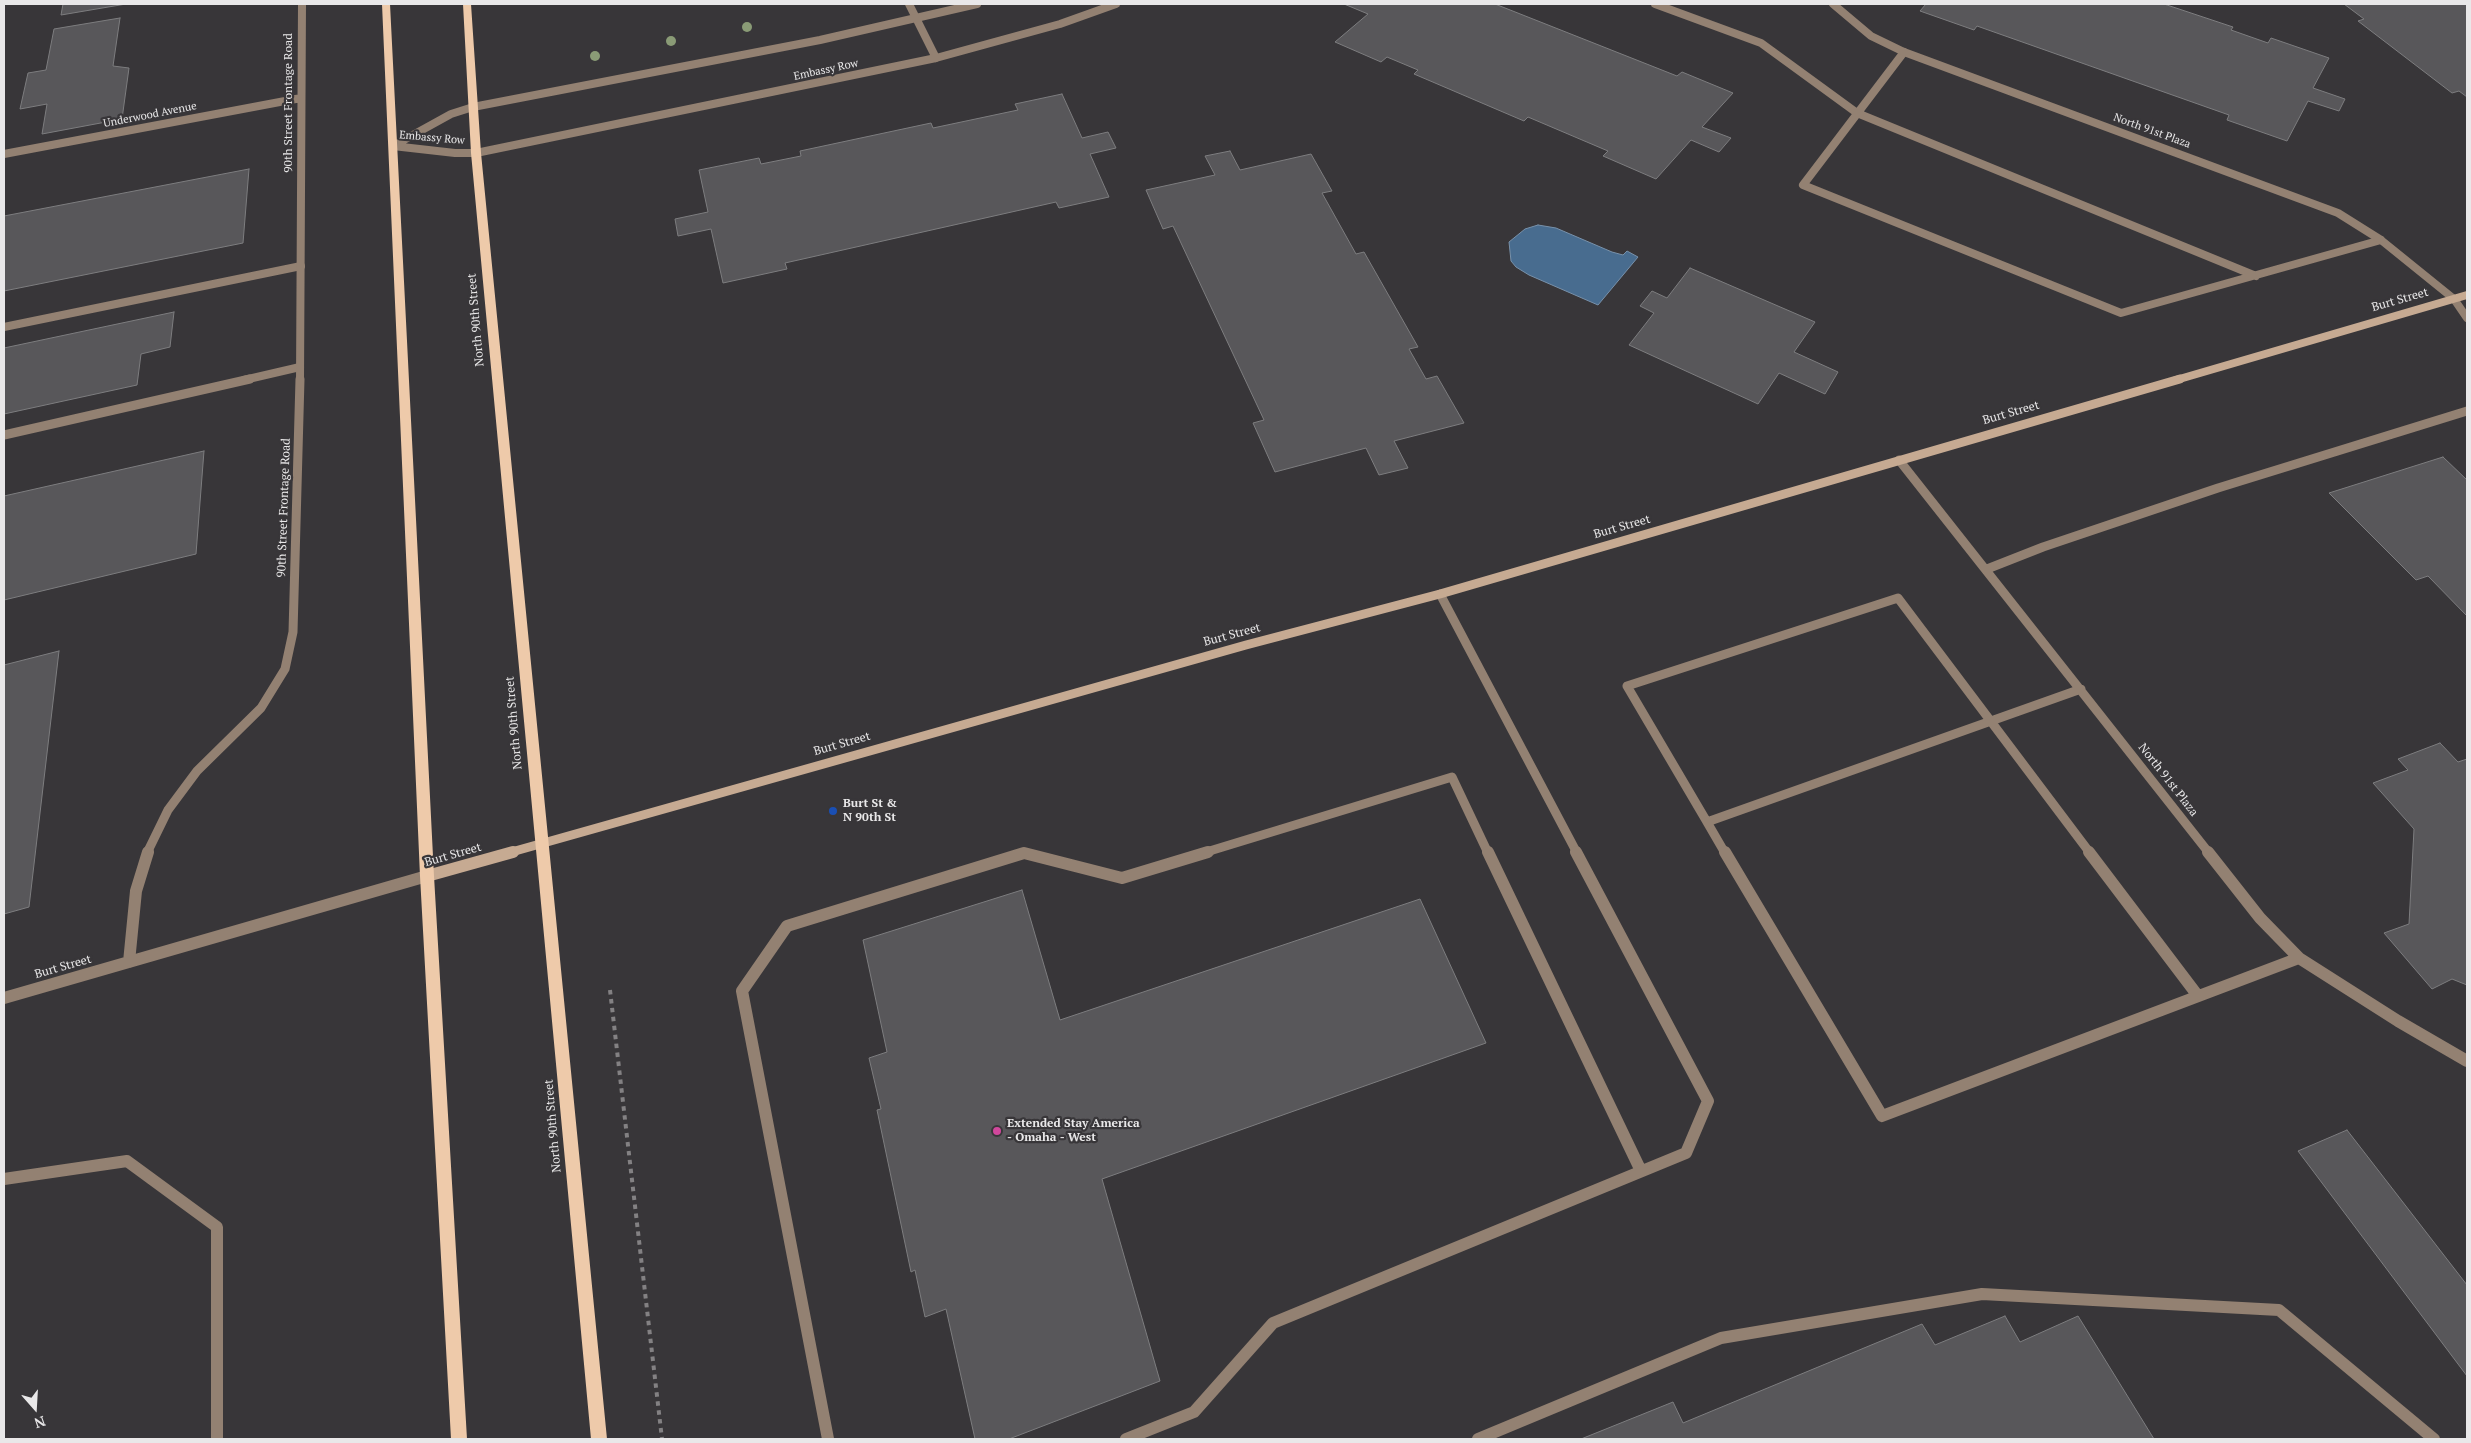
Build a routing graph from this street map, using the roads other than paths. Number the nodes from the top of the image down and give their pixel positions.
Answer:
1 (302, 4) edge
2 (386, 4) edge
3 (467, 4) edge
4 (909, 4) edge
5 (977, 4) edge
6 (1116, 4) edge
7 (1655, 4) edge
8 (1833, 4) edge
9 (916, 19) junction
10 (1904, 52) junction
11 (936, 58) junction
12 (301, 98) junction
13 (473, 107) junction
14 (1857, 113) junction
15 (393, 146) junction
16 (476, 152) junction
17 (4, 154) edge
18 (2381, 240) junction
19 (301, 266) junction
20 (2256, 276) junction
21 (2467, 295) edge
22 (2454, 299) junction
23 (2467, 318) edge
24 (4, 327) edge
25 (300, 367) junction
26 (2467, 411) edge
27 (4, 435) edge
28 (1899, 460) junction
29 (1987, 569) junction
30 (1440, 594) junction
31 (2081, 689) junction
32 (1992, 720) junction
33 (1708, 822) junction
34 (542, 844) junction
35 (427, 876) junction
36 (2299, 958) junction
37 (130, 962) junction
38 (2198, 996) junction
39 (4, 998) edge
40 (2467, 1061) edge
41 (1641, 1171) junction
42 (4, 1179) edge
43 (217, 1439) edge
44 (459, 1439) edge
45 (599, 1439) edge
46 (828, 1439) edge
47 (1126, 1439) edge
48 (1478, 1439) edge
49 (2434, 1439) edge

1 - 12 street, 90th Street Frontage Road
2 - 15 main road
3 - 13 main road, North 90th Street
4 - 9 street
5 - 9 street, Embassy Row
6 - 11 street, Embassy Row
7 - 14 street
8 - 10 street, North 91st Plaza
9 - 11 street
9 - 13 street, Embassy Row
10 - 14 street
10 - 18 street, North 91st Plaza
11 - 16 street, Embassy Row
12 - 17 street, Underwood Avenue
12 - 19 street, 90th Street Frontage Road
13 - 15 street, Embassy Row
13 - 16 main road, North 90th Street
14 - 20 street
14 - 20 street
15 - 16 street, Embassy Row
15 - 35 main road
16 - 34 main road, North 90th Street
18 - 20 street
18 - 22 street, North 91st Plaza
19 - 24 street
19 - 25 street, 90th Street Frontage Road
21 - 22 street, Burt Street
22 - 23 street, North 91st Plaza
22 - 28 street, Burt Street
25 - 27 street
25 - 37 street, 90th Street Frontage Road
26 - 29 street
28 - 29 street, North 91st Plaza
28 - 30 street, Burt Street
29 - 31 street, North 91st Plaza
30 - 34 street, Burt Street
30 - 41 street
31 - 32 street
31 - 36 street, North 91st Plaza
32 - 33 street
32 - 33 street
32 - 38 street
33 - 38 street
34 - 35 street, Burt Street
34 - 45 main road, North 90th Street
35 - 37 street, Burt Street
35 - 44 main road
36 - 38 street
36 - 40 street, North 91st Plaza
37 - 39 street, Burt Street
41 - 46 street
41 - 47 street
42 - 43 street
48 - 49 street

